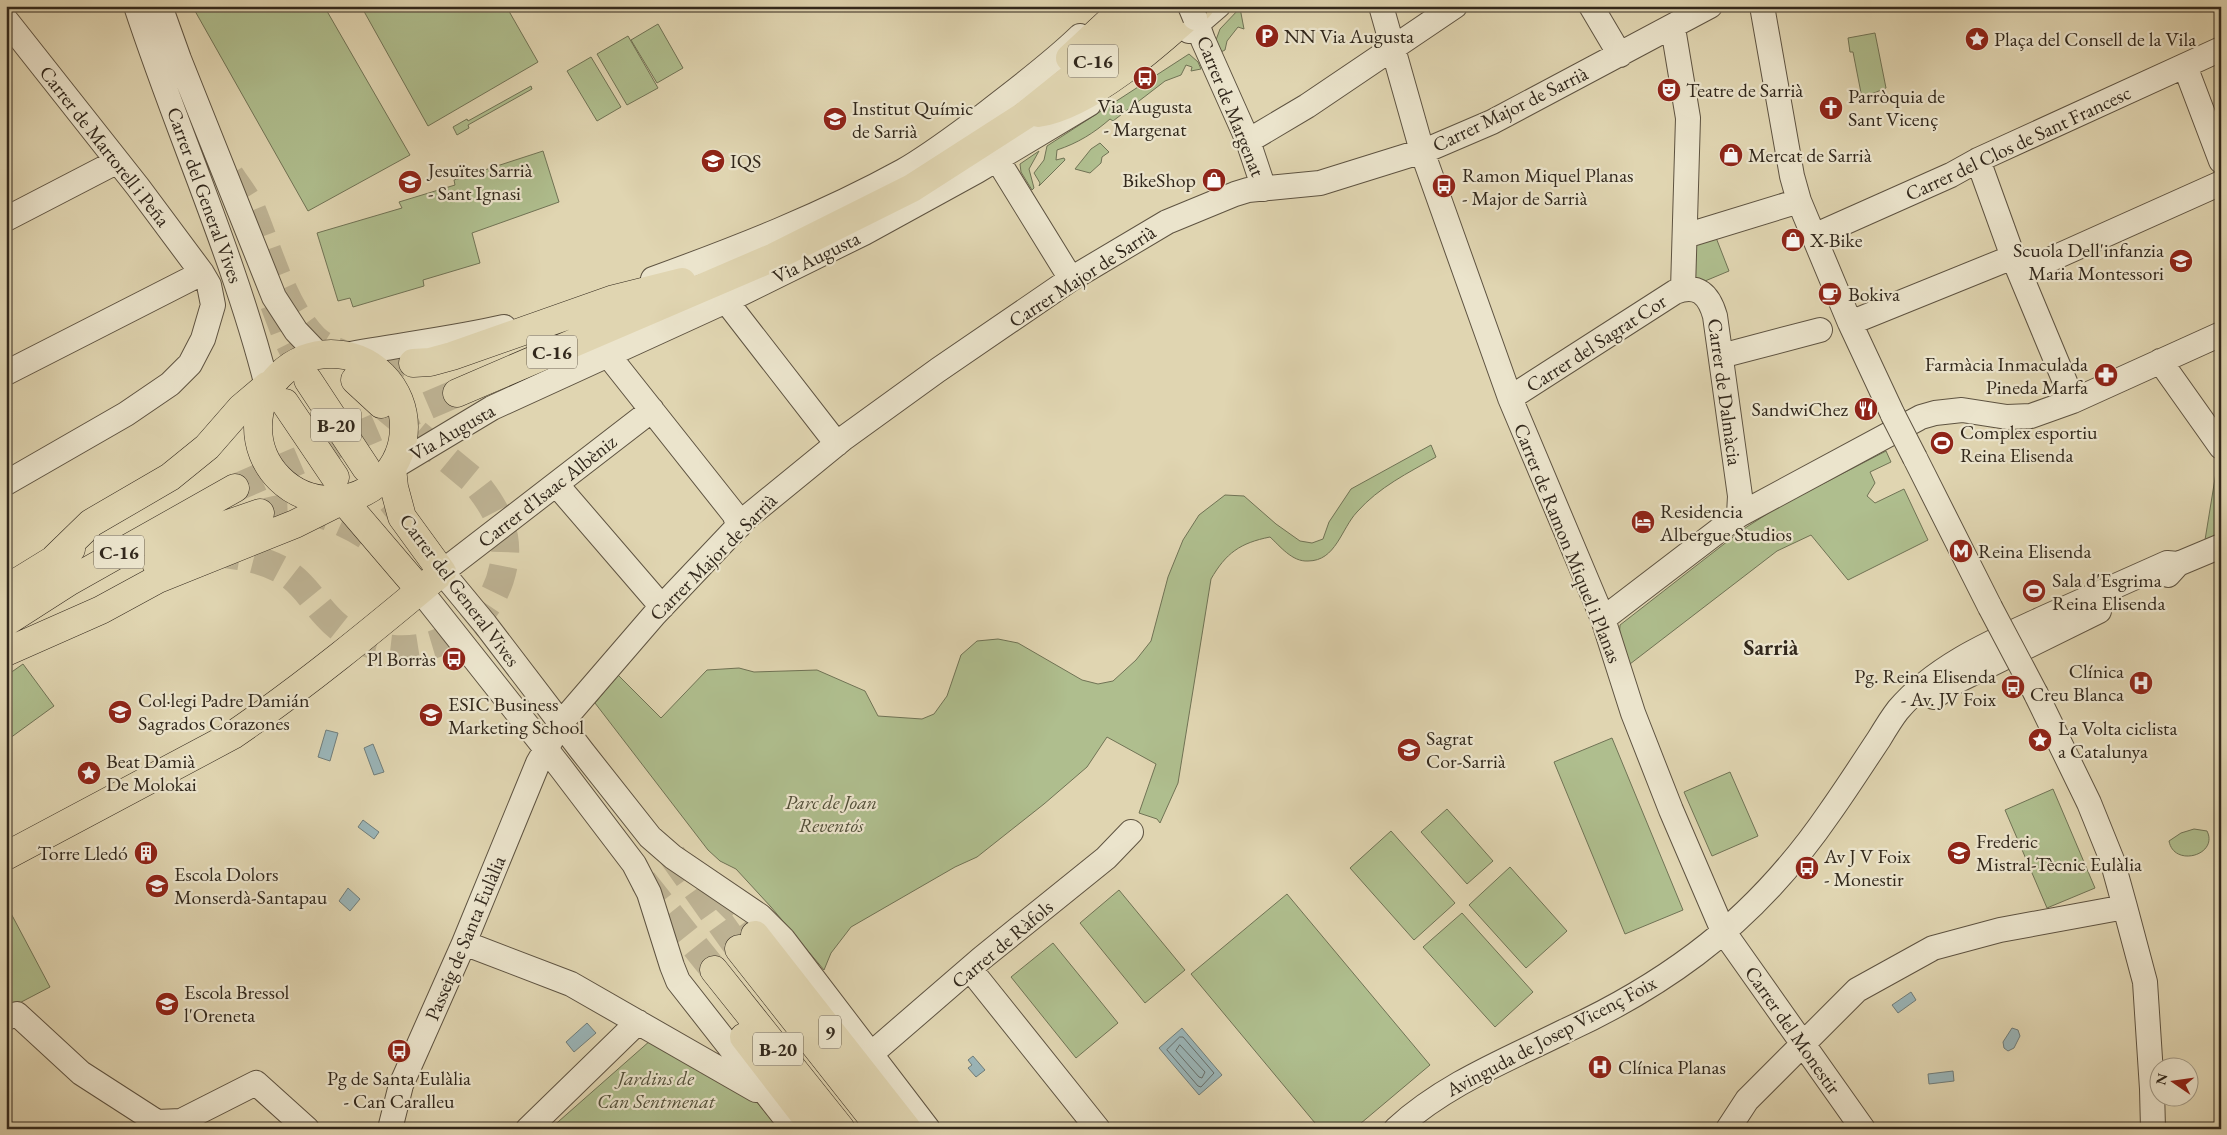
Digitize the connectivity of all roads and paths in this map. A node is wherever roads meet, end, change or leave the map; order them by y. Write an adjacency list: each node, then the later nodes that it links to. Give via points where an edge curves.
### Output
1 (136, 6): 50 (street, Carrer del General Vives)
2 (160, 6): 41 (street, Carrer del General Vives, via 274,297 296,331)
3 (1110, 6): 41 (street, Via Augusta, via 1052,64 955,136 903,170 800,221 728,252 518,324 456,337)
4 (1126, 6): 19 (main road, via 1072,56 1037,94)
5 (1161, 6): 19 (main road, C-16)
6 (1218, 6): 12 (street, Via Augusta)
7 (1381, 6): 15 (street, Carrer de Ramon Miquel i Planas)
8 (1455, 6): 15 (street)
9 (1591, 6): 17 (street)
10 (1710, 6): 14 (street, Carrer Major de Sarrià)
11 (1762, 6): 28 (street)
12 (1196, 14): 19 (main road, via 1114,77 1076,100); 20 (street, Carrer de Margenat, via 1202,40); 22 (street, Via Augusta, via 1143,67 1080,111)
13 (8, 26): 25 (street, Carrer de Martorell i Peña)
14 (1673, 28): 17 (street, Carrer Major de Sarrià); 30 (street, via 1688,118)
15 (1394, 47): 20 (street, via 1307,106); 21 (street, Carrer de Ramon Miquel i Planas)
16 (2221, 49): 18 (street, Carrer del Clos de Sant Francesc)
17 (1620, 55): 21 (street, Carrer Major de Sarrià, via 1492,122)
18 (2185, 66): 23 (street, Carrer del Clos de Sant Francesc); 24 (street)
19 (1024, 116): 34 (main road, C-16, via 912,188)
20 (1248, 141): 27 (street, Carrer de Margenat)
21 (1422, 151): 27 (street, Carrer Major de Sarrià, via 1320,184); 51 (street, Carrer de Ramon Miquel i Planas)
22 (997, 159): 35 (street); 37 (street, Via Augusta, via 864,233)
23 (1978, 160): 31 (street, Carrer del Clos de Sant Francesc); 32 (street)
24 (2221, 161)
25 (116, 162): 29 (street); 33 (street, Carrer de Martorell i Peña)
26 (2221, 183): 32 (street)
27 (1264, 189): 35 (street, Carrer Major de Sarrià, via 1235,194 1179,216)
28 (1799, 201): 30 (street); 31 (street)
29 (6, 219)
30 (1685, 236): 36 (street)
31 (1814, 236): 38 (street)
32 (2016, 265): 38 (street); 52 (street)
33 (202, 273): 46 (street); 59 (street, Carrer de Martorell i Peña, via 209,285 212,305 203,339 190,364 170,384 126,414)
34 (735, 273): 45 (main road, via 680,282 614,299 452,356); 49 (main road, C-16)
35 (1071, 279): 55 (street, Carrer Major de Sarrià)
36 (1683, 289): 43 (street, Carrer de Dalmàcia, via 1704,295 1711,301); 51 (street, Carrer del Sagrat Cor)
37 (726, 301): 42 (street, Via Augusta); 55 (street)
38 (1850, 323): 81 (street, bridge, via 1893,415 2089,803 2112,860)
39 (1820, 330): 43 (street)
40 (2221, 334): 44 (street)
41 (332, 355): 50 (main road, via 288,367); 58 (main road, via 373,367 396,393 403,413 404,435 397,459)
42 (608, 355): 54 (street); 58 (street, Via Augusta, via 492,408)
43 (1721, 356): 64 (street, Carrer de Dalmàcia)
44 (2160, 362): 52 (street); 56 (street)
45 (413, 363)
46 (6, 373)
47 (308, 380): 58 (main road, B-20)
48 (355, 380): 53 (main road)
49 (457, 393)
50 (276, 395): 62 (main road, B-20); 62 (main road, via 260,407 258,423 263,455 270,469 281,482 304,496 323,500); 68 (main road, via 241,408 207,447 170,477 91,523)
51 (1510, 398): 74 (street, Carrer de Ramon Miquel i Planas)
52 (2073, 401): 64 (street, via 2031,416 1962,410 1921,417)
53 (381, 404)
54 (652, 410): 60 (street, Carrer d'Isaac Albèniz); 65 (street)
55 (837, 444): 65 (street, Carrer Major de Sarrià)
56 (2221, 447)
57 (218, 455): 68 (main road, via 182,487)
58 (379, 468): 62 (main road, via 384,478 355,497); 70 (main road, Carrer del General Vives, via 394,487 402,517)
59 (6, 483)
60 (556, 484): 70 (street, Carrer d'Isaac Albèniz); 73 (street)
61 (235, 488): 75 (main road, C-16, via 70,581)
62 (339, 488): 72 (main road, Carrer del General Vives); 76 (main road, via 295,524 158,579 101,610)
63 (260, 513): 69 (main road, via 228,524)
64 (1740, 515): 74 (street)
65 (740, 526): 73 (street, Carrer Major de Sarrià)
66 (2221, 546): 82 (street, Avinguda de Josep Vicenç Foix, via 2178,564 2167,563 1971,653 1919,689 1897,710 1830,812 1788,868)
67 (198, 553): 69 (main road)
68 (55, 558): 71 (main road)
69 (164, 558): 76 (main road)
70 (442, 572): 72 (main road); 77 (street, Carrer del General Vives)
71 (6, 588)
72 (420, 590): 78 (street, Carrer del General Vives); 80 (main road, via 318,673 233,735)
73 (662, 607): 77 (street, Carrer Major de Sarrià)
74 (1603, 619): 82 (street, Carrer de Ramon Miquel i Planas, via 1633,713)
75 (6, 622)
76 (6, 652)
77 (560, 722): 78 (street, Carrer Major de Sarrià); 89 (street, Carrer del General Vives, via 650,836 673,857 760,916 783,940)
78 (546, 749): 84 (street, Passeig de Santa Eulàlia); 90 (street, Carrer del General Vives, via 634,864 649,893 678,981)
79 (1131, 832): 85 (street, Carrer de Ràfols, via 1106,858)
80 (6, 856)
81 (2126, 907): 88 (street, via 2000,930 1933,948 1857,990); 104 (street, via 2145,982)
82 (1723, 931): 88 (street, Carrer del Monestir); 101 (street, Avinguda de Josep Vicenç Foix, via 1694,956 1647,987 1477,1073 1446,1091)
83 (747, 942): 97 (main road, B-20); 98 (main road, 9)
84 (464, 943): 87 (street, via 572,984); 92 (street, Passeig de Santa Eulàlia, via 402,1086)
85 (970, 969): 89 (street, Carrer de Ràfols); 100 (street)
86 (6, 1018): 91 (street, via 18,1014 81,1074 157,1122 181,1121 256,1084)
87 (638, 1022): 90 (street); 93 (street)
88 (1802, 1044): 102 (street, via 1747,1100); 103 (street, Carrer del Monestir)
89 (871, 1054): 99 (street, Carrer del General Vives)
90 (768, 1096): 94 (street, Carrer del General Vives)
91 (308, 1129)
92 (390, 1129)
93 (528, 1129)
94 (794, 1129)
95 (815, 1129): 96 (main road, B-20, via 707,975)
96 (841, 1129)
97 (881, 1129)
98 (907, 1129)
99 (928, 1129)
100 (1098, 1129)
101 (1396, 1129)
102 (1728, 1129)
103 (1863, 1129)
104 (2153, 1129)

